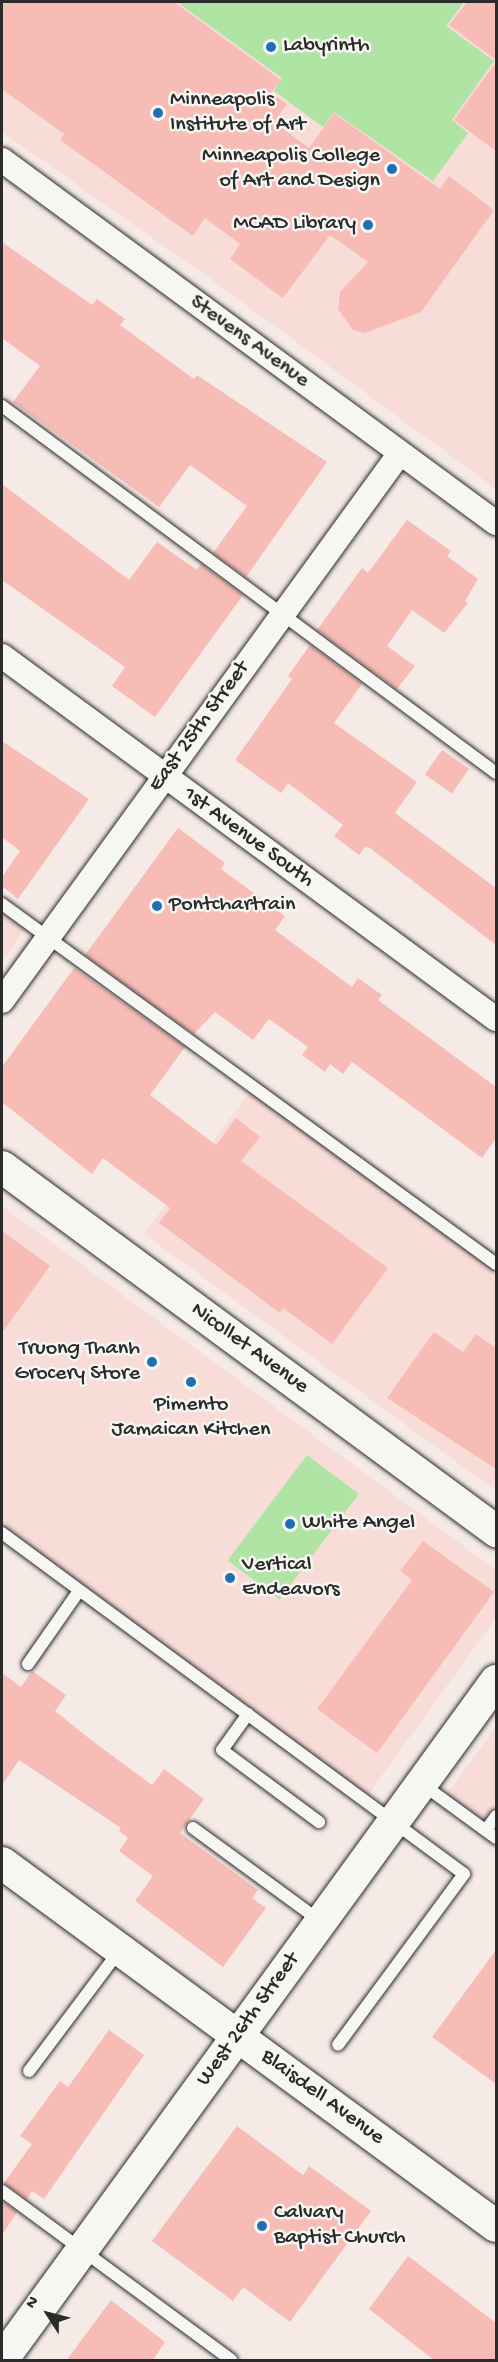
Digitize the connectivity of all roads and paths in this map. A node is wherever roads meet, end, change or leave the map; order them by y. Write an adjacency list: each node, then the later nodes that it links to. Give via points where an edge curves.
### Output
1 (2, 160): 3 (street, Stevens Avenue)
2 (2, 406): 5 (lane)
3 (400, 453): 4 (street, Stevens Avenue); 5 (street, East 25th Street)
4 (496, 524)
5 (280, 615): 7 (lane); 8 (street, East 25th Street)
6 (2, 656): 8 (street, 1st Avenue South)
7 (496, 773)
8 (164, 776): 10 (street, East 25th Street); 12 (street, 1st Avenue South)
9 (2, 904): 10 (lane)
10 (47, 938): 11 (street, East 25th Street); 14 (lane)
11 (2, 1001)
12 (496, 1019)
13 (2, 1167): 15 (street, Nicollet Avenue)
14 (496, 1264)
15 (496, 1531)
16 (2, 1533): 17 (lane)
17 (79, 1591): 18 (lane); 20 (lane)
18 (28, 1664)
19 (496, 1681): 21 (street, West 26th Street)
20 (248, 1714): 23 (lane, via 222,1750); 24 (lane)
21 (422, 1783): 24 (street, West 26th Street); 26 (lane)
22 (496, 1816): 26 (lane)
23 (319, 1822)
24 (393, 1822): 28 (street, West 26th Street); 31 (lane, via 464,1874)
25 (193, 1827): 28 (lane)
26 (491, 1834)
27 (2, 1863): 29 (street, Blaisdell Avenue)
28 (321, 1922): 30 (street, West 26th Street)
29 (120, 1950): 30 (street, Blaisdell Avenue); 32 (lane)
30 (237, 2036): 34 (street, Blaisdell Avenue); 35 (street, West 26th Street)
31 (338, 2045)
32 (29, 2071)
33 (2, 2191): 35 (lane)
34 (496, 2226)
35 (82, 2250): 36 (street, West 26th Street); 37 (lane)
36 (2, 2360)
37 (231, 2361)

